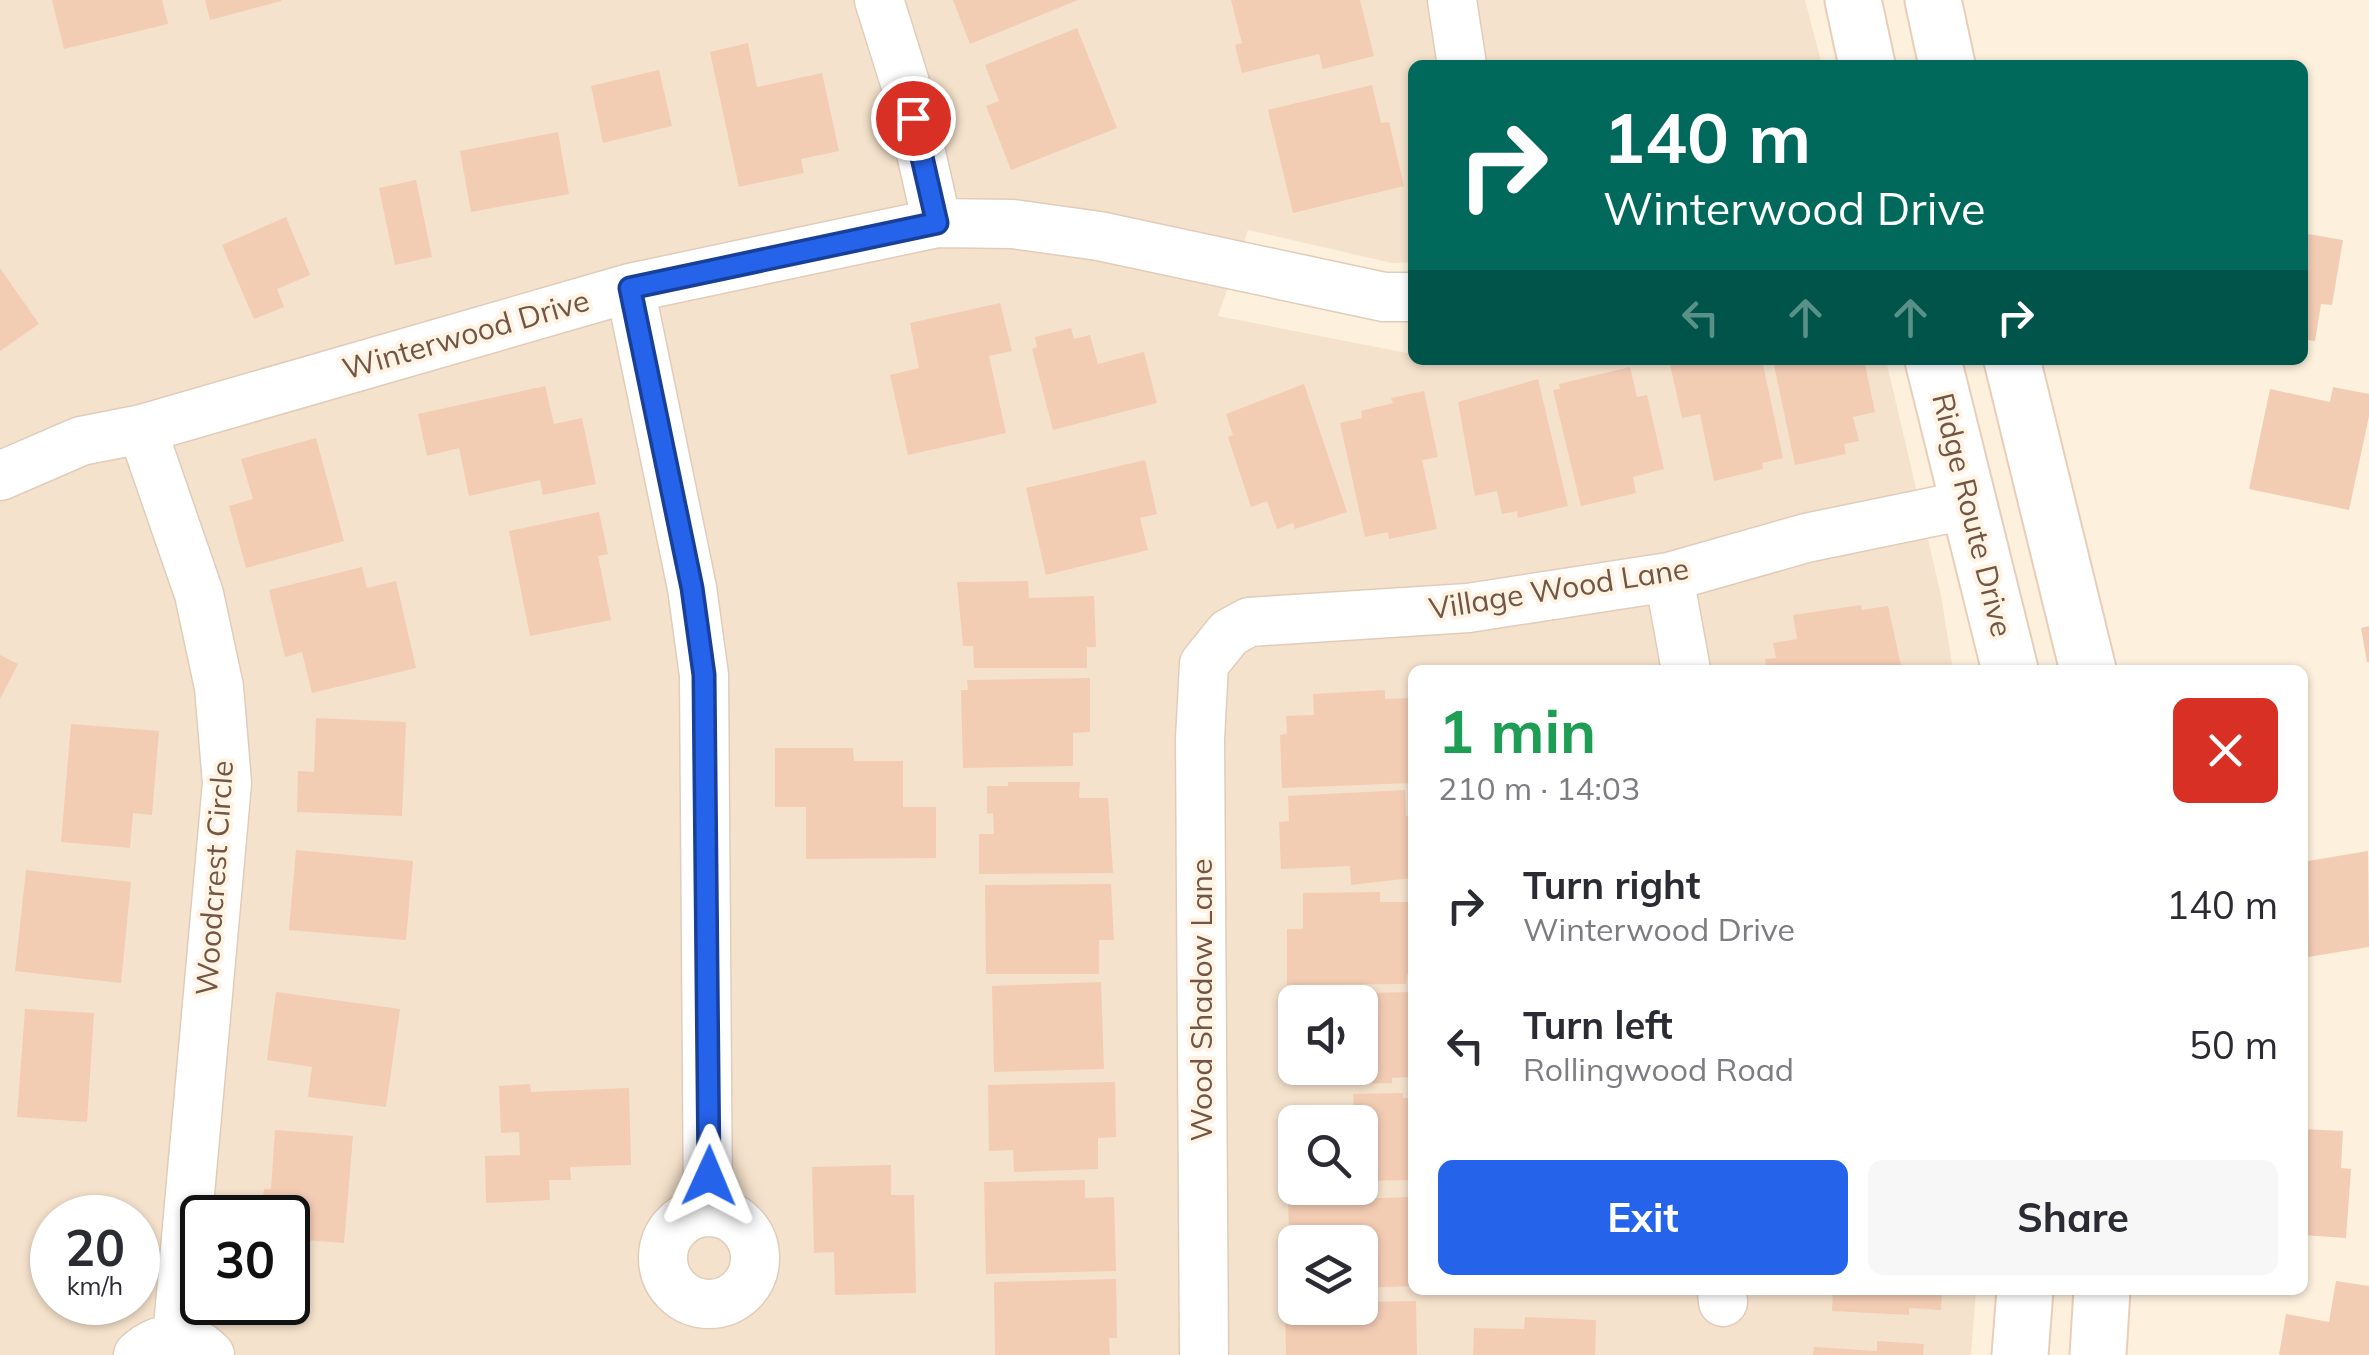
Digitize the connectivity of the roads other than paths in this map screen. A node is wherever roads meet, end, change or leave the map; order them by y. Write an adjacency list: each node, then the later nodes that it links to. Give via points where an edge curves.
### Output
1 (879, 0): 8 (street)
2 (1452, 0): 5 (street)
3 (1853, 0): 6 (main road)
4 (1933, 0): 7 (main road)
5 (1461, 60)
6 (1866, 60)
7 (1946, 60)
8 (937, 223): 9 (street, Winterwood Drive); 10 (street, Winterwood Drive, via 1012,224 1099,236)
9 (630, 288): 13 (street, Winterwood Drive); 21 (street, via 704,675)
10 (1408, 297)
11 (1935, 365): 15 (main road, Ridge Route Drive)
12 (2013, 365): 20 (main road)
13 (142, 428): 14 (street, Winterwood Drive, via 81,442); 24 (street, Woodcrest Circle, via 199,594 219,687 227,783)
14 (0, 476)
15 (1966, 505): 16 (street, Village Wood Lane, via 1806,538); 19 (main road, Ridge Route Drive)
16 (1670, 578): 17 (street, Village Wood Lane, via 1468,608 1249,622); 18 (street)
17 (1214, 648): 25 (street, Wood Shadow Lane, via 1204,664 1200,739)
18 (1685, 665)
19 (2009, 665)
20 (2087, 665)
21 (708, 1211)
22 (2025, 1295): 26 (main road)
23 (2102, 1295): 27 (main road)
24 (175, 1349)
25 (1204, 1355)
26 (2020, 1355)
27 (2098, 1355)

